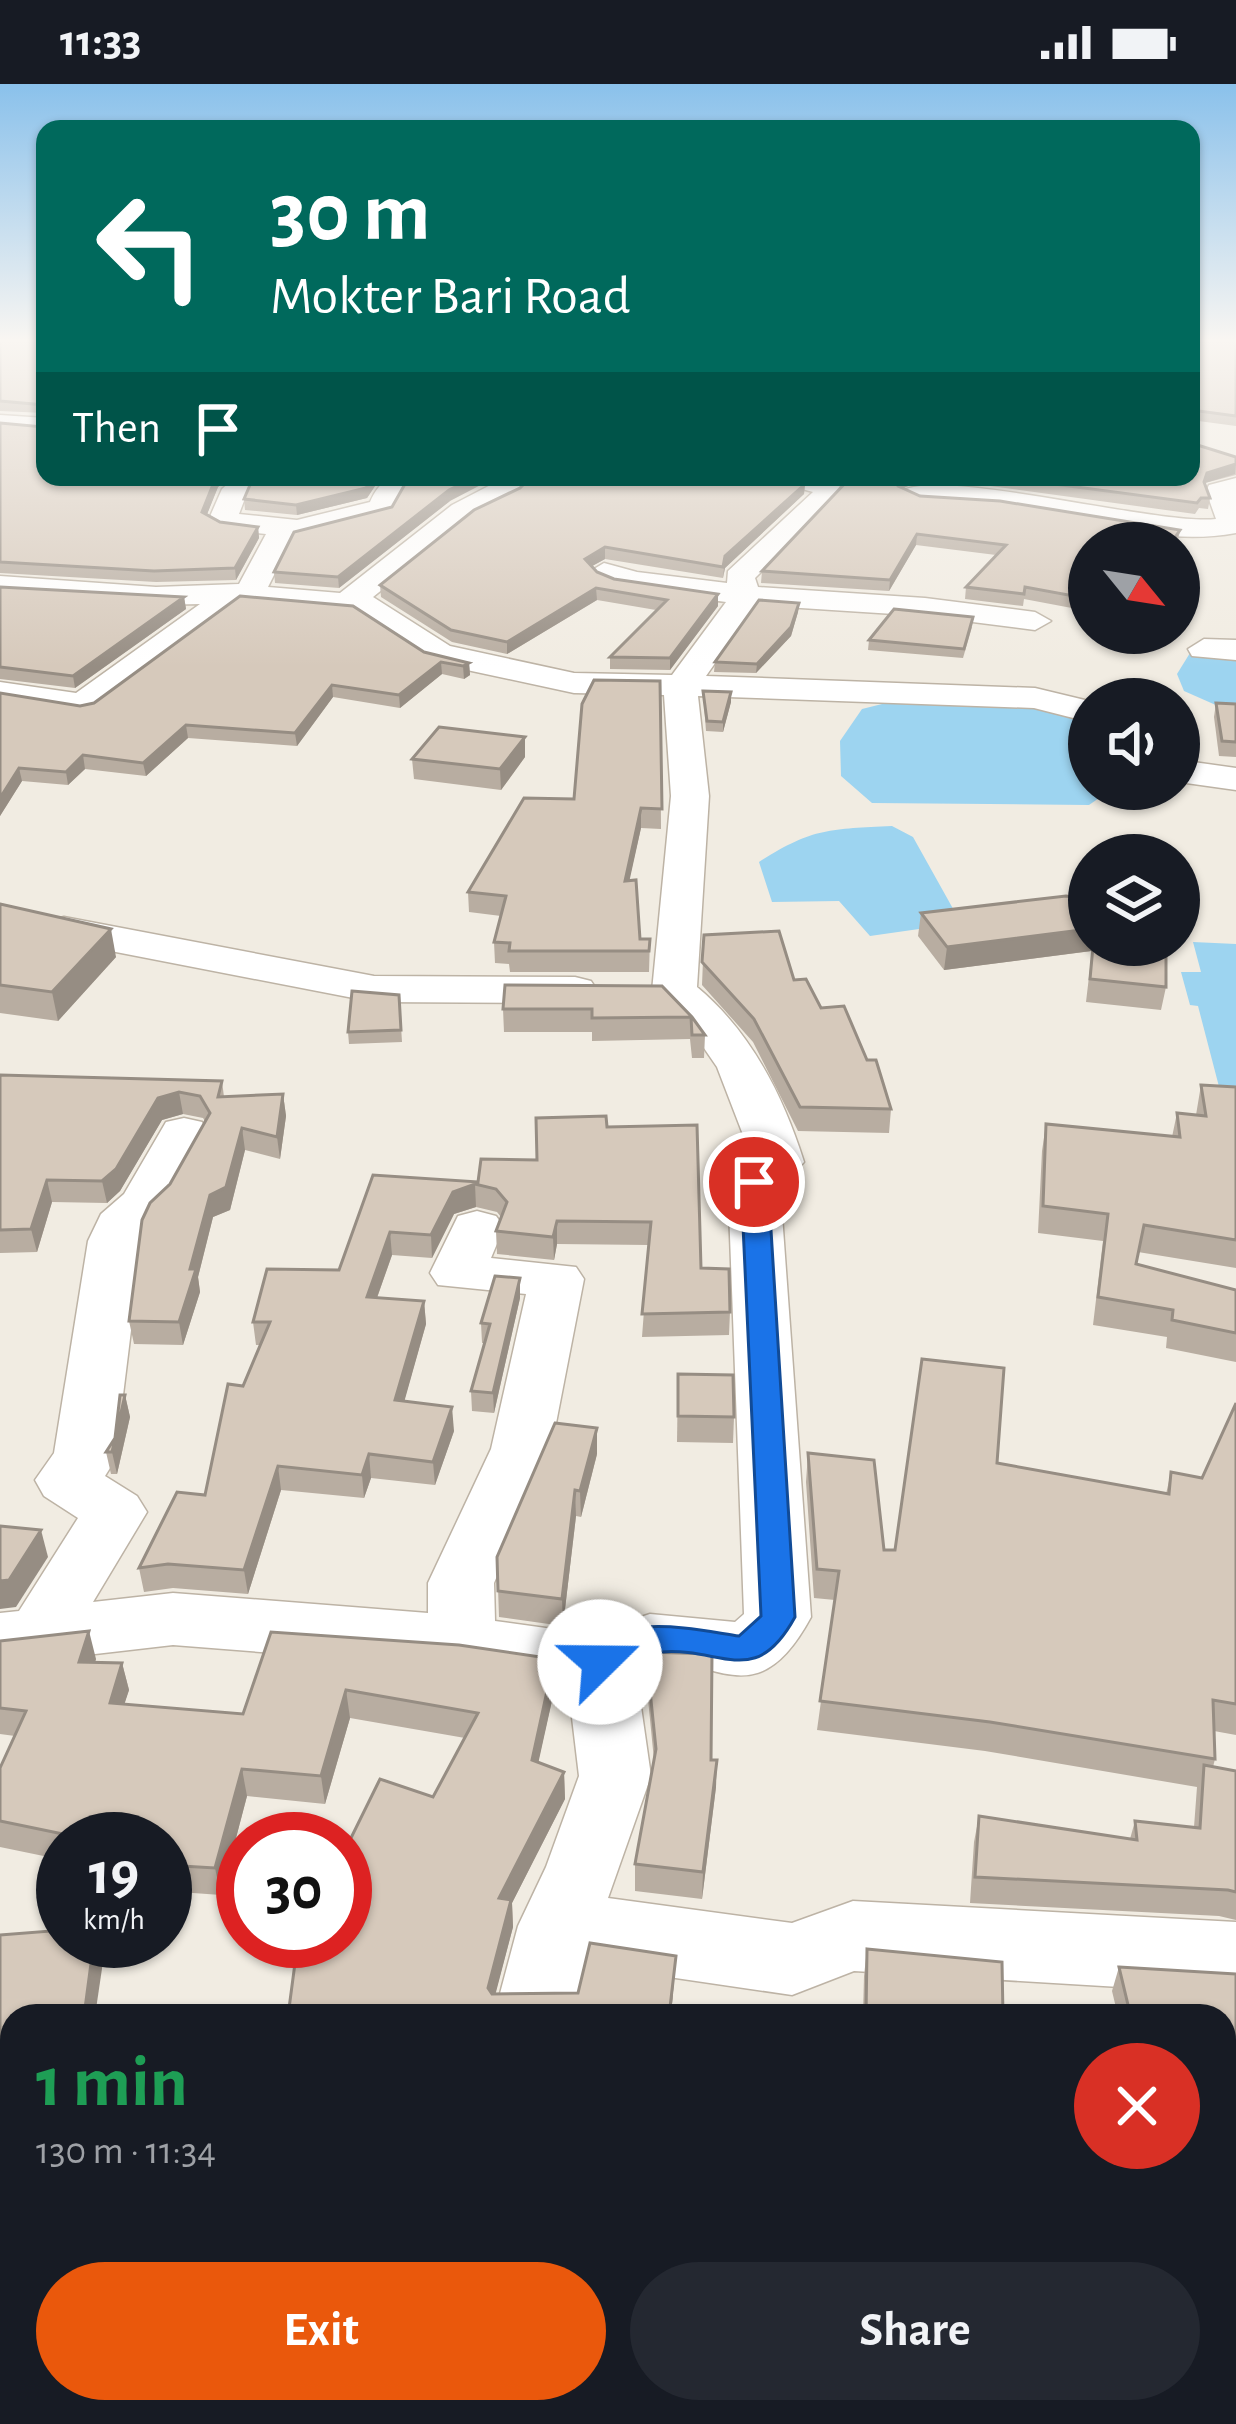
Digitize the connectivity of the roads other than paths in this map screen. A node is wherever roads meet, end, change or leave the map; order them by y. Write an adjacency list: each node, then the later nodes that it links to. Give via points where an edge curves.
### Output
1 (240, 486): 7 (street, via 222,521)
2 (392, 486): 7 (street, via 382,507)
3 (512, 486): 12 (street, via 462,511)
4 (825, 486): 11 (street, via 841,490 739,578)
5 (1236, 486): 6 (street, via 1219,491 1232,526 1193,532)
6 (911, 488)
7 (297, 529): 10 (street, via 281,533)
8 (604, 572): 11 (street)
9 (0, 585): 10 (street)
10 (241, 594): 12 (street); 15 (street, via 82,704)
11 (747, 595): 13 (street); 14 (street)
12 (346, 603): 14 (street, via 364,604 440,654 574,683)
13 (1035, 621)
14 (680, 688): 16 (street, via 862,689); 20 (street, via 690,796)
15 (0, 692)
16 (1068, 707)
17 (1200, 774): 18 (street)
18 (1236, 779)
19 (64, 930): 20 (street, via 374,989)
20 (674, 991): 25 (street, via 730,1046 779,1162 754,1182 778,1617 744,1650 664,1638 616,1646)
21 (184, 1133): 23 (street, via 115,1241 84,1460 66,1480 115,1512)
22 (477, 1226): 24 (street, via 457,1273 556,1279 521,1448 460,1583)
23 (20, 1636): 24 (street, via 173,1619)
24 (462, 1642): 25 (street)
25 (600, 1662): 26 (street, via 615,1776)
26 (557, 1926): 27 (street, via 792,1959 853,1936); 28 (street)
27 (1236, 1958)
28 (539, 2004)

